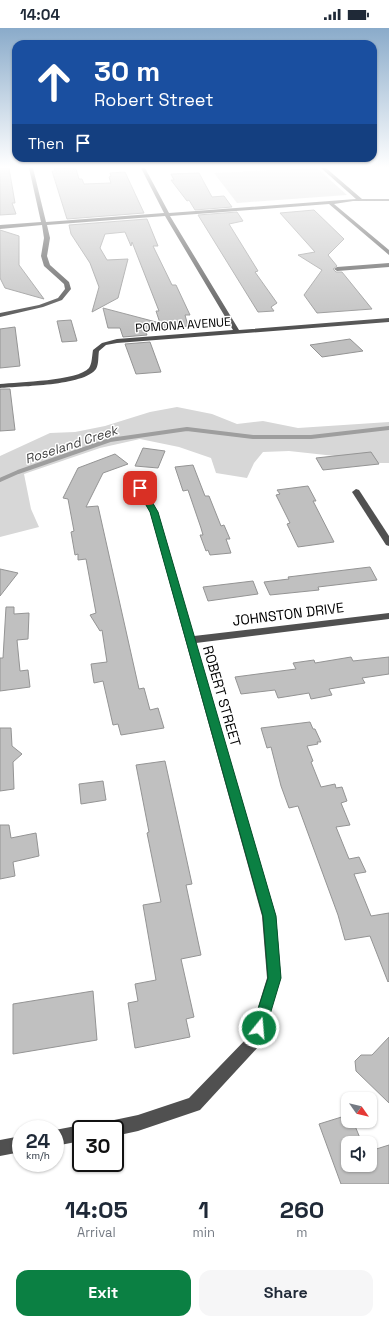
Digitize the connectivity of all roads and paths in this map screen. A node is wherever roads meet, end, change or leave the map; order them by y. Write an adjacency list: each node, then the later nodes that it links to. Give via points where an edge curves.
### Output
1 (44, 221): 11 (street, via 47,238 44,256 47,266 67,283 68,289 60,299)
2 (37, 222): 5 (street)
3 (172, 222): 13 (street)
4 (352, 222): 7 (street)
5 (0, 227)
6 (389, 246): 7 (street)
7 (382, 247): 8 (street)
8 (389, 253)
9 (389, 265): 10 (street)
10 (337, 268)
11 (0, 316)
12 (389, 320): 13 (street, POMONA AVENUE)
13 (237, 332): 14 (street, POMONA AVENUE, via 117,341 104,344 96,350 92,369 85,376)
14 (0, 386)
15 (140, 488): 19 (street, ROBERT STREET, via 154,512)
16 (356, 492): 17 (street)
17 (389, 543)
18 (389, 616): 19 (street, JOHNSTON DRIVE)
19 (190, 640): 20 (street, ROBERT STREET, via 270,916 274,978 255,1040 194,1104)
20 (124, 1126)
21 (12, 1146): 22 (street)
22 (0, 1148)

